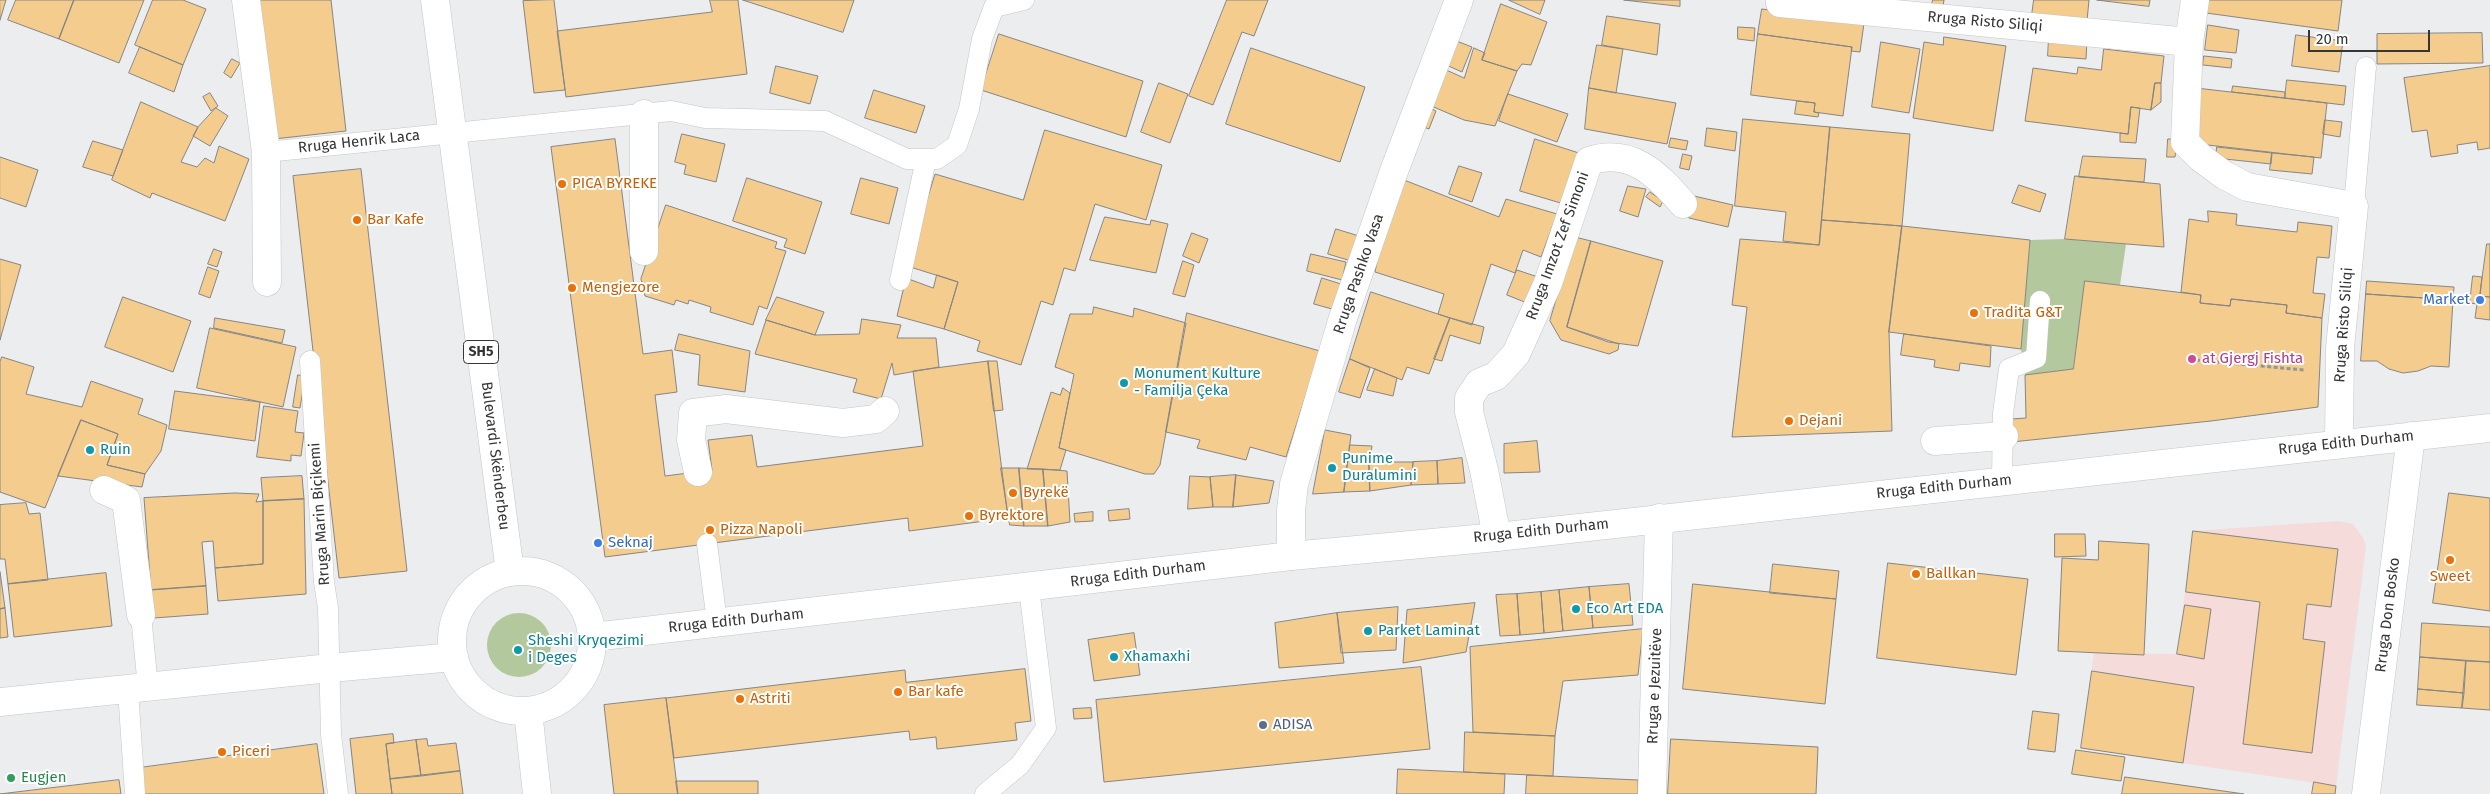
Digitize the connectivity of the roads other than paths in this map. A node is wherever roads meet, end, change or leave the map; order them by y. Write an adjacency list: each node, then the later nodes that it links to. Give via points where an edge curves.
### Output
1 (246, 0): 11 (street)
2 (1024, 0): 12 (lane, via 994,7 982,39 969,109 957,145 936,159)
3 (1459, 0): 32 (street, Rruga Pashko Vasa, via 1342,321 1294,484)
4 (2195, 0): 7 (street)
5 (438, 1): 10 (street, Bulevardi Skënderbeu / SH5)
6 (1780, 3): 7 (street, Rruga Risto Siliqi)
7 (2189, 42): 14 (street, via 2185,142 2200,158 2247,187)
8 (2366, 66): 14 (lane, Rruga Risto Siliqi)
9 (644, 114): 10 (lane); 12 (lane, via 671,111 704,118 825,121 907,159); 15 (street)
10 (452, 132): 11 (lane, Rruga Henrik Laca); 33 (street, Bulevardi Skënderbeu / SH5)
11 (266, 152): 17 (street)
12 (926, 159): 16 (lane)
13 (1683, 204): 30 (street, Rruga Imzot Zef Simoni, via 1661,179 1632,160 1606,155 1589,161 1548,282 1516,354 1496,376 1479,384 1469,398 1469,412)
14 (2354, 206): 25 (street, Rruga Risto Siliqi, via 2340,371)
15 (644, 250)
16 (900, 280)
17 (267, 282)
18 (2040, 301): 22 (lane, via 2036,358 2009,369 2003,413)
19 (310, 361): 39 (lane, Rruga Marin Biçikemi)
20 (885, 411): 26 (street, via 876,419 843,423 726,409 693,413 691,440)
21 (2490, 428): 23 (street, Rruga Edith Durham)
22 (2004, 436): 24 (street); 27 (lane)
23 (2411, 436): 25 (street, Rruga Edith Durham); 48 (street, Rruga Don Bosko)
24 (1936, 441)
25 (2339, 443): 27 (street, Rruga Edith Durham)
26 (698, 472)
27 (2002, 480): 29 (street, Rruga Edith Durham)
28 (104, 490): 35 (street, via 126,500)
29 (1659, 518): 30 (street, Rruga Edith Durham); 47 (street, Rruga e Jezuitëve)
30 (1497, 536): 32 (street, Rruga Edith Durham)
31 (707, 544): 36 (lane)
32 (1291, 556): 34 (street, Rruga Edith Durham)
33 (510, 572): 37 (street, via 533,572 556,579 575,594 588,614); 38 (street, via 488,580 476,589 458,612 452,634)
34 (1029, 588): 36 (street, Rruga Edith Durham); 46 (lane, via 1046,728 1020,765)
35 (141, 614): 40 (lane)
36 (717, 622): 37 (street, Rruga Edith Durham)
37 (593, 637): 42 (street, via 592,655 576,688 546,708)
38 (454, 657): 39 (street); 42 (street, via 461,676 473,691 508,710)
39 (330, 668): 40 (street); 44 (lane, Rruga Marin Biçikemi, via 331,734)
40 (138, 689): 41 (street); 43 (lane)
41 (0, 702)
42 (528, 711): 45 (street)
43 (135, 794)
44 (338, 794)
45 (537, 794)
46 (985, 794)
47 (1652, 794)
48 (2366, 794)

